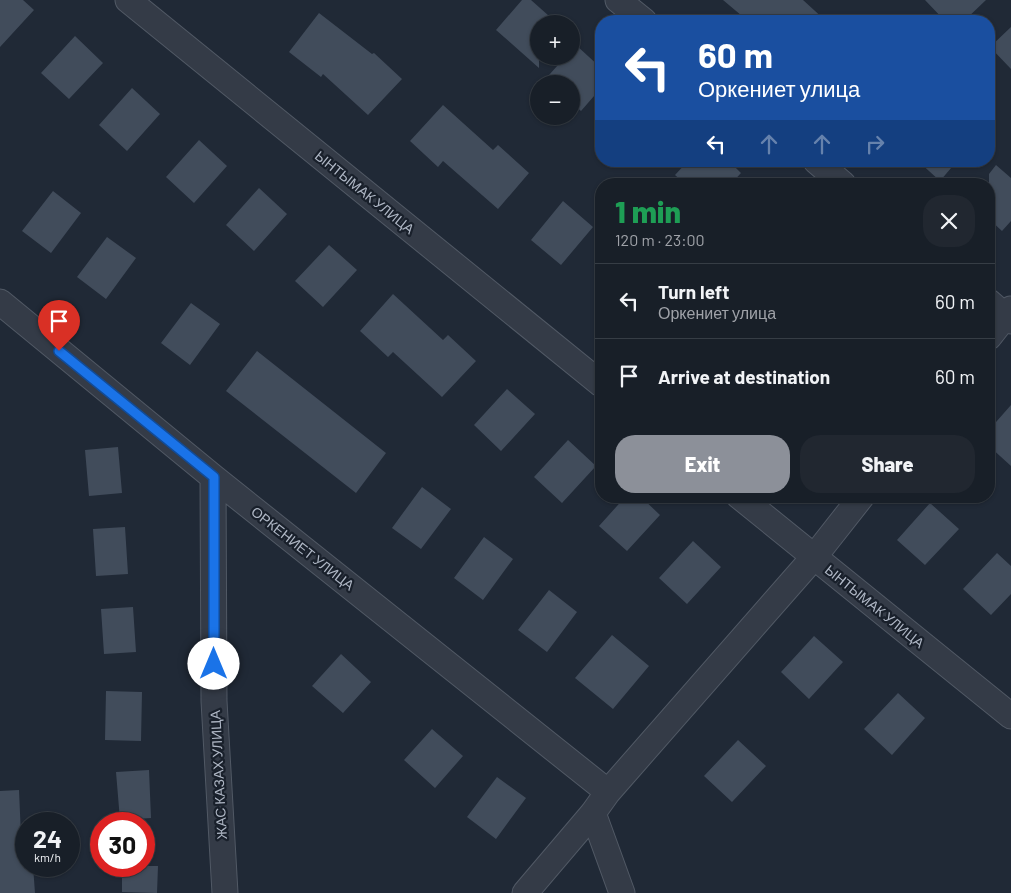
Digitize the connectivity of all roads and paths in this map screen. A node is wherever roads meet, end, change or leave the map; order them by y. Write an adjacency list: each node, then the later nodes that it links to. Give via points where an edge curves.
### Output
1 (128, 0): 9 (street, ЫНТЫМАК УЛИЦА)
2 (618, 0): 3 (street)
3 (637, 15)
4 (823, 167): 5 (street)
5 (836, 178)
6 (0, 302): 10 (street, ОРКЕНИЕТ УЛИЦА)
7 (1004, 312): 8 (street)
8 (995, 327)
9 (595, 379)
10 (214, 477): 15 (street, ОРКЕНИЕТ УЛИЦА); 17 (street, ЖАС КАЗАХ УЛИЦА, via 214,701)
11 (748, 503): 13 (street, ЫНТЫМАК УЛИЦА)
12 (856, 503): 13 (street)
13 (814, 557): 14 (street, ЫНТЫМАК УЛИЦА); 15 (street)
14 (1011, 716)
15 (608, 792): 16 (street)
16 (593, 813): 18 (street); 19 (street)
17 (225, 893)
18 (525, 893)
19 (622, 893)

